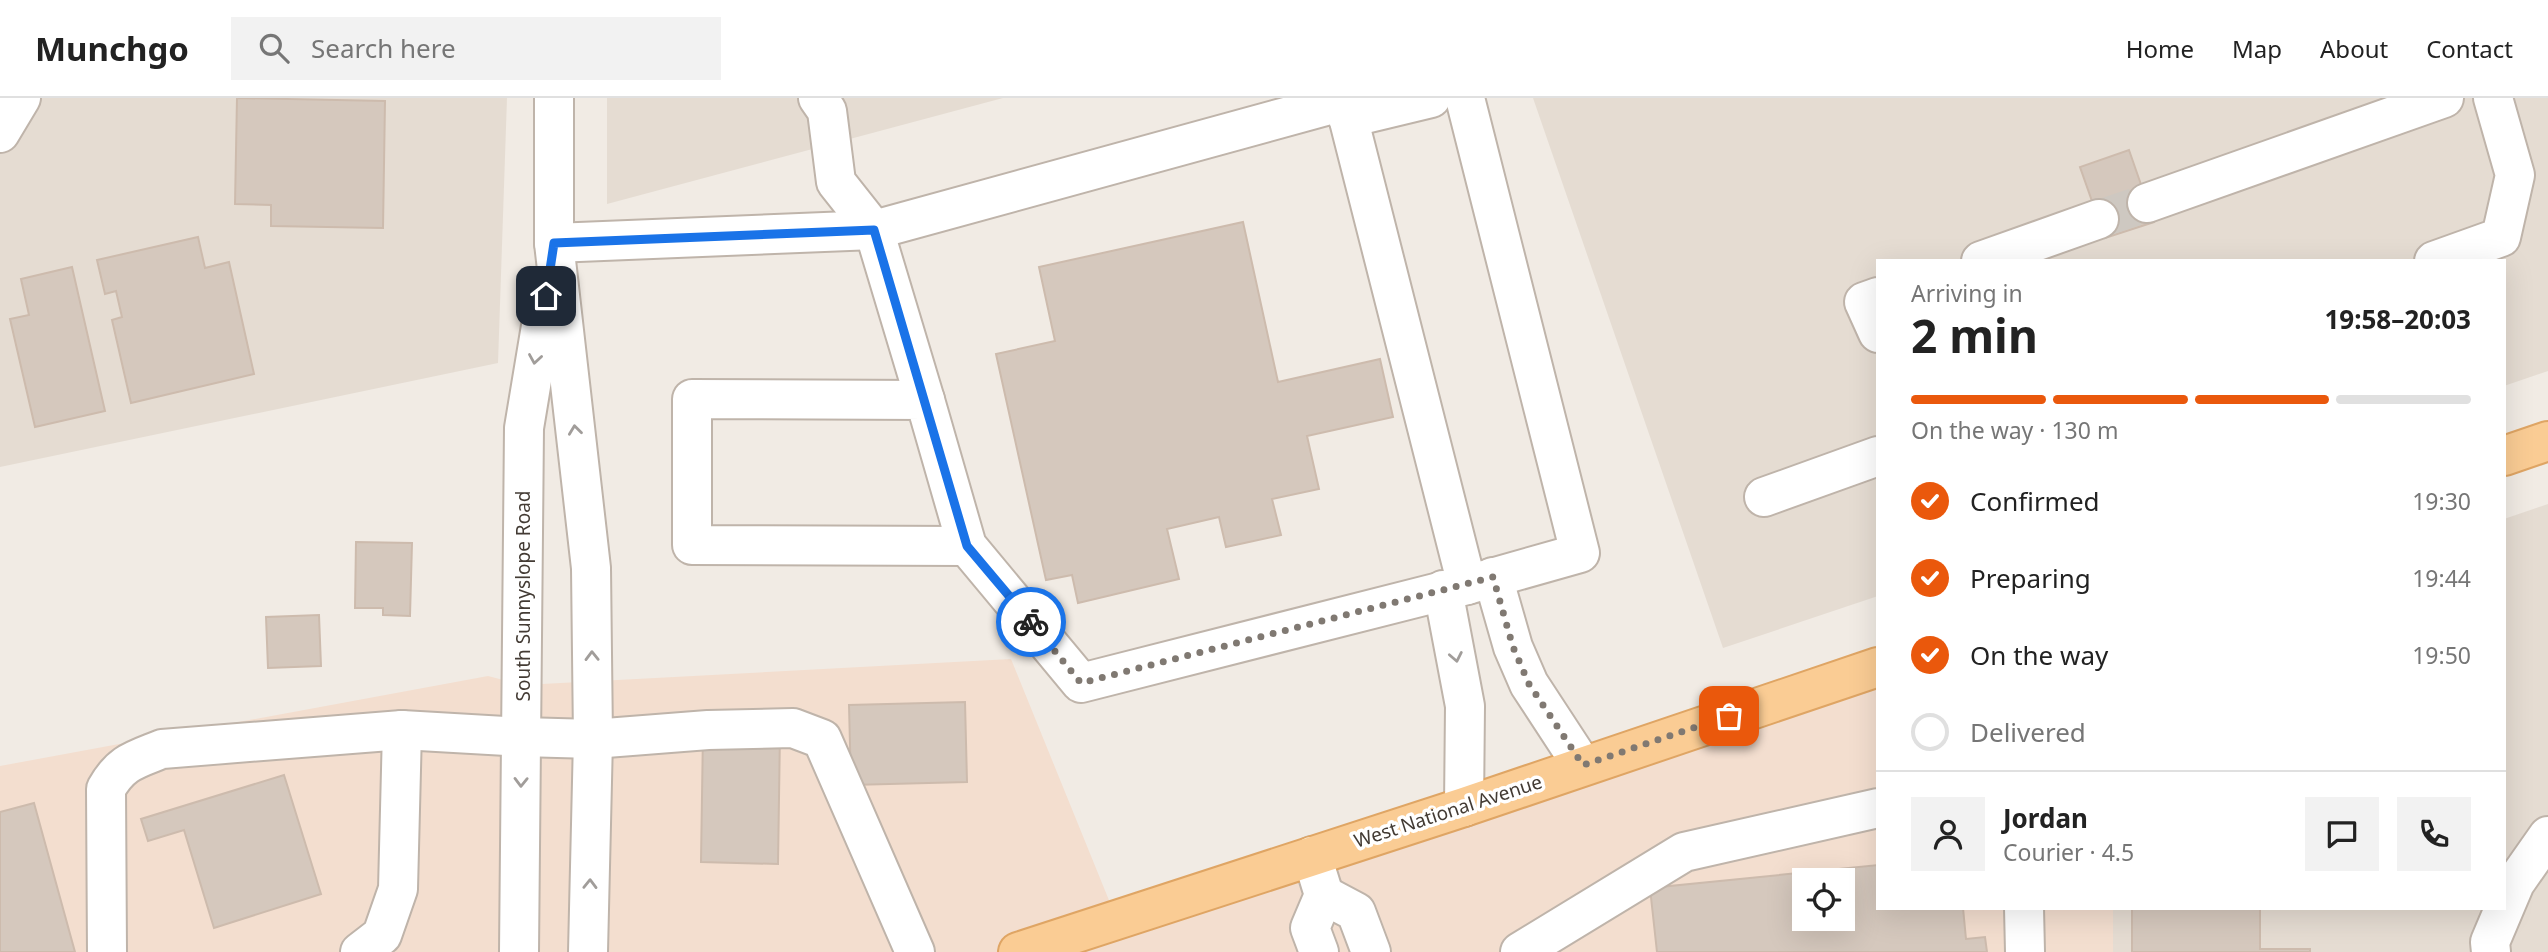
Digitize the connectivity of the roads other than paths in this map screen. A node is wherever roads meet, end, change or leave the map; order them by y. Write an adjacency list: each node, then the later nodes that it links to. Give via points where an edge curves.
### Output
1 (21, 98): 9 (street)
2 (554, 98): 13 (street, South Sunnyslope Road)
3 (818, 98): 12 (street, via 827,111 836,182)
4 (1431, 98): 8 (street)
5 (1465, 98): 24 (street, via 1580,553)
6 (2444, 98): 10 (street)
7 (2493, 98): 15 (street, via 2515,175 2501,237)
8 (1348, 118): 12 (street, via 1344,101); 24 (street)
9 (0, 133)
10 (2147, 203)
11 (2099, 219): 14 (street)
12 (874, 230): 13 (street); 18 (street)
13 (554, 243): 27 (street, South Sunnyslope Road, one-way to 27, via 524,428); 28 (street, South Sunnyslope Road, one-way to 13, via 591,568)
14 (1987, 259)
15 (2440, 259)
16 (1876, 298): 17 (street, via 1864,302)
17 (1876, 329)
18 (925, 400): 23 (street); 23 (street, via 692,399 692,545)
19 (2548, 440): 20 (main road)
20 (2506, 455)
21 (1876, 457): 22 (street)
22 (1764, 497)
23 (967, 546): 24 (street, via 1081,683)
24 (1468, 584): 29 (street, via 1513,647 1529,684); 30 (street, one-way to 30)
25 (1876, 668): 29 (main road, West National Avenue)
26 (402, 730): 27 (street); 38 (street, via 162,749 116,771 106,789); 39 (street, via 398,889 382,935)
27 (522, 737): 28 (street); 40 (street, South Sunnyslope Road, one-way to 40)
28 (593, 739): 41 (street, South Sunnyslope Road, one-way to 28); 42 (street, via 793,728 822,739)
29 (1583, 765): 30 (main road, West National Avenue)
30 (1464, 807): 33 (main road, West National Avenue)
31 (1876, 808): 46 (street, via 1684,852)
32 (2548, 836): 35 (street)
33 (1312, 856): 34 (street); 43 (main road, West National Avenue)
34 (1324, 895): 44 (street, via 1310,928); 45 (street, via 1356,912)
35 (2506, 904)
36 (2024, 910): 47 (street)
37 (2504, 910): 48 (street, via 2490,942)
38 (107, 952)
39 (360, 952)
40 (519, 952)
41 (588, 952)
42 (915, 952)
43 (1018, 952)
44 (1319, 952)
45 (1371, 952)
46 (1520, 952)
47 (2025, 952)
48 (2491, 952)

